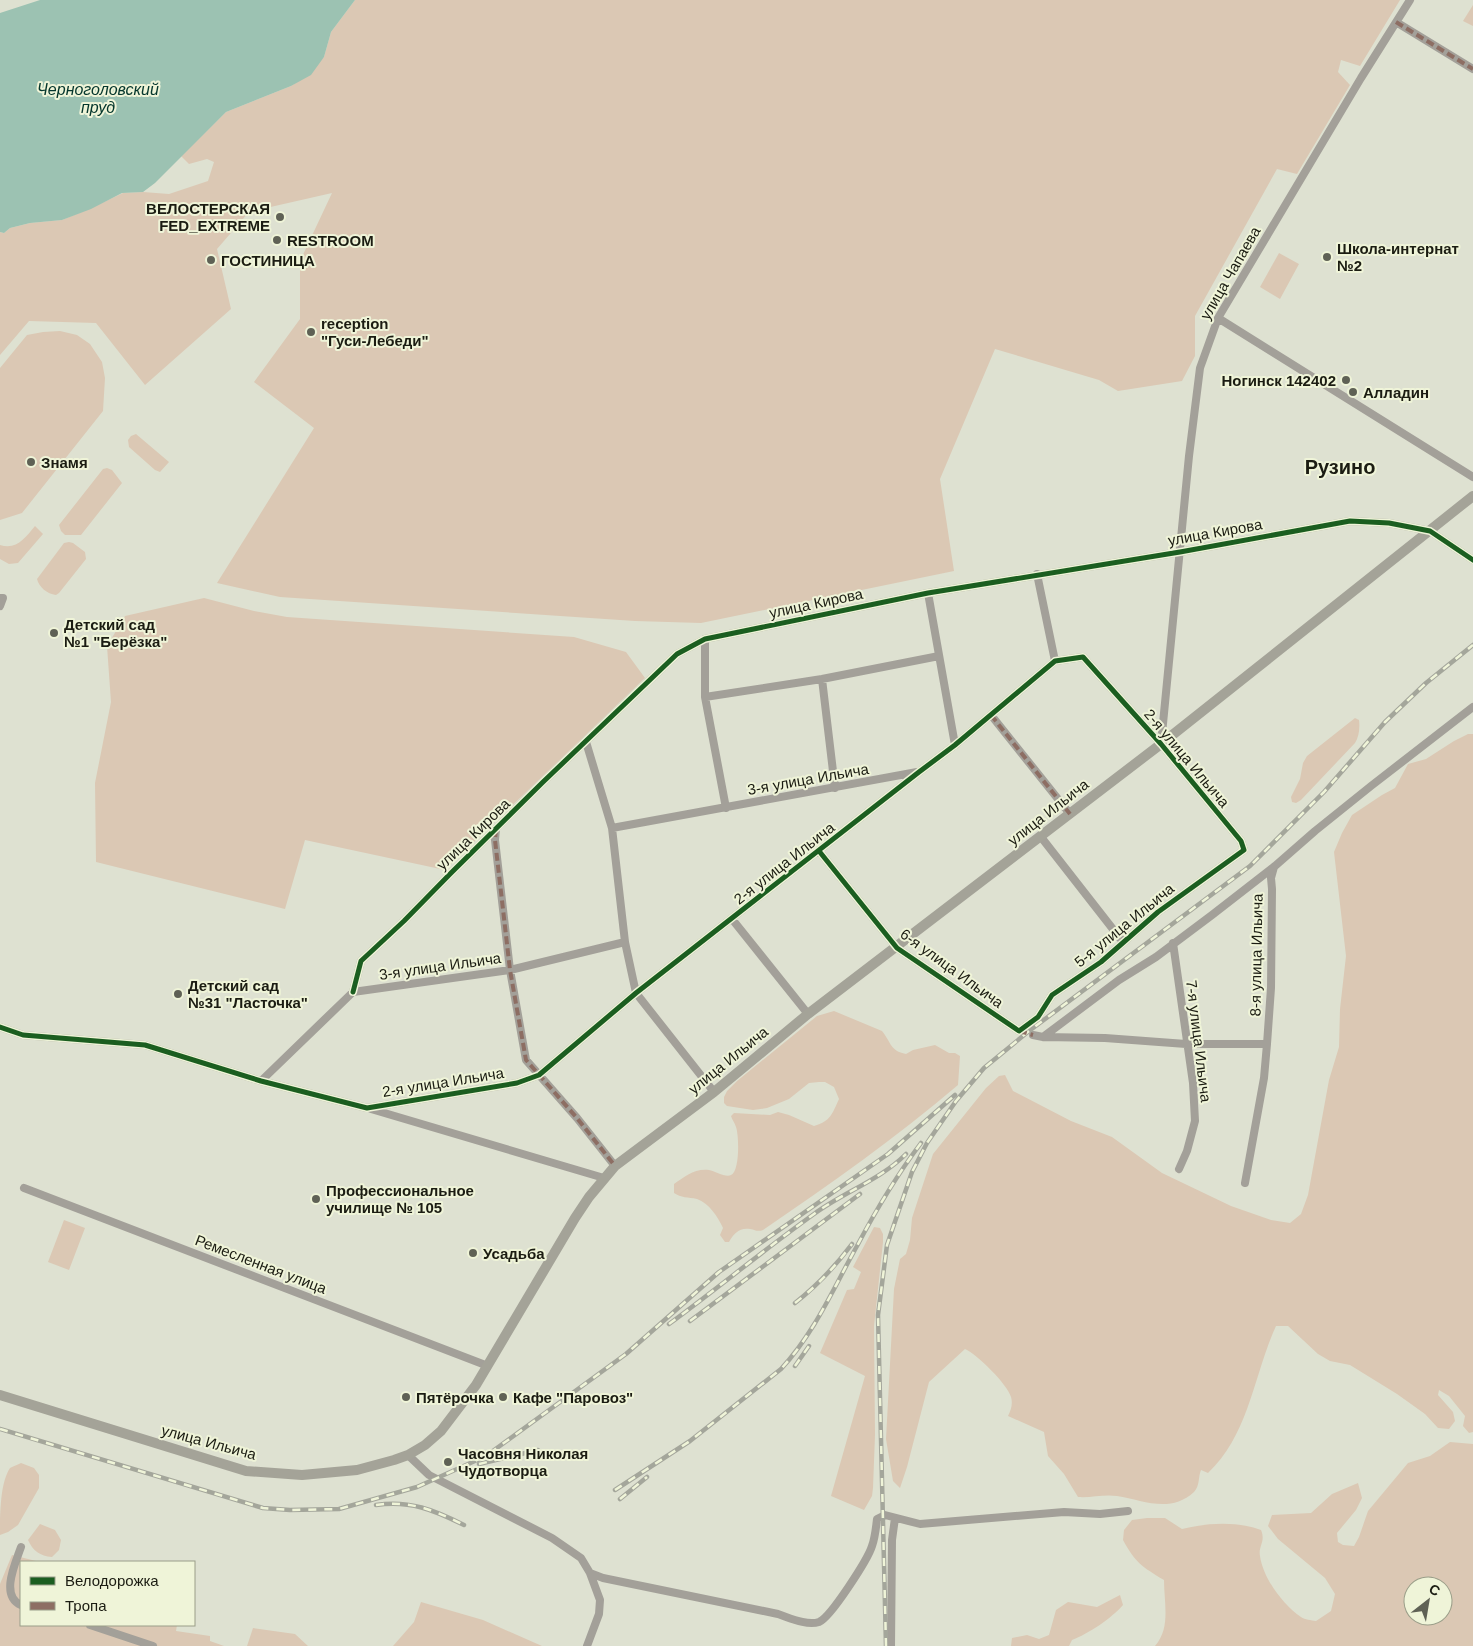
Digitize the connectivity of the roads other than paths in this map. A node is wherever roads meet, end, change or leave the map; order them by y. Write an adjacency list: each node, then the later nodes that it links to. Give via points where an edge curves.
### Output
1 (1410, 0): 2 (street, улица Чапаева)
2 (1396, 22): 3 (street); 4 (street, улица Чапаева)
3 (1473, 69)
4 (1218, 318): 5 (street); 8 (street, улица Чапаева, via 1200,368)
5 (1473, 477)
6 (1473, 496): 7 (main road, улица Ильича)
7 (1430, 532): 8 (street, улица Кирова, via 1388,523 1350,521); 9 (street); 20 (main road, улица Ильича)
8 (1180, 552): 10 (street, улица Кирова); 20 (street, улица Чапаева)
9 (1473, 560)
10 (1037, 574): 11 (street, улица Кирова); 14 (street)
11 (928, 593): 12 (street, улица Кирова); 13 (street)
12 (705, 638): 16 (street); 19 (street, улица Кирова, via 677,654)
13 (939, 656): 15 (street); 21 (street)
14 (1055, 661): 18 (street, 2-я улица Ильича); 20 (street, 2-я улица Ильича, via 1083,657)
15 (822, 679): 16 (street); 23 (street)
16 (705, 697): 24 (street)
17 (1473, 707): 31 (street, via 1357,796)
18 (991, 715): 21 (street, 2-я улица Ильича); 25 (street)
19 (586, 742): 26 (street); 27 (street, улица Кирова)
20 (1161, 744): 25 (main road, улица Ильича); 29 (street, 2-я улица Ильича)
21 (955, 745): 22 (street, 2-я улица Ильича)
22 (919, 772): 23 (street, 3-я улица Ильича); 30 (street, 2-я улица Ильича)
23 (835, 788): 24 (street, 3-я улица Ильича)
24 (726, 808): 26 (street, 3-я улица Ильича)
25 (1070, 814): 28 (main road, улица Ильича)
26 (612, 828): 33 (street)
27 (496, 829): 37 (street); 38 (street, улица Кирова, via 361,961)
28 (1041, 837): 34 (street); 36 (main road, улица Ильича)
29 (1241, 841): 34 (street, 5-я улица Ильича, via 1244,850 1158,912)
30 (819, 851): 32 (street, 2-я улица Ильича); 36 (street, 6-я улица Ильича)
31 (1275, 866): 35 (street); 46 (street, 8-я улица Ильича, via 1271,878 1271,988)
32 (732, 919): 39 (street, 2-я улица Ильича); 40 (street)
33 (625, 942): 37 (street, 3-я улица Ильича); 39 (street)
34 (1123, 942): 42 (street, 5-я улица Ильича, via 1101,962 1052,995 1038,1016)
35 (1173, 943): 44 (street); 45 (street, 7-я улица Ильича)
36 (897, 948): 40 (main road, улица Ильича); 42 (street, 6-я улица Ильича)
37 (510, 970): 38 (street, 3-я улица Ильича); 47 (street, via 526,1060)
38 (354, 992): 48 (street)
39 (636, 993): 47 (street, 2-я улица Ильича); 49 (street)
40 (808, 1014): 49 (main road, улица Ильича)
41 (0, 1027): 48 (street, 2-я улица Ильича, via 23,1034 145,1045)
42 (1019, 1030)
43 (1033, 1035): 44 (street)
44 (1043, 1037): 45 (street)
45 (1186, 1044): 46 (street); 52 (street, 7-я улица Ильича, via 1195,1121)
46 (1267, 1044): 54 (street)
47 (539, 1075): 50 (street, 2-я улица Ильича, via 517,1083); 51 (street)
48 (261, 1081): 50 (street, 2-я улица Ильича)
49 (714, 1092): 51 (main road, улица Ильича)
50 (367, 1108): 53 (street)
51 (615, 1166): 53 (main road, улица Ильича)
52 (1179, 1169)
53 (604, 1178): 56 (main road, улица Ильича, via 575,1218)
54 (1245, 1184)
55 (24, 1188): 56 (street, Ремесленная улица)
56 (488, 1366): 58 (main road, улица Ильича, via 441,1431)
57 (0, 1395): 58 (main road, улица Ильича, via 246,1470 302,1475 357,1470)
58 (408, 1455): 62 (street, via 429,1474 552,1538 581,1558)
59 (1128, 1511): 60 (street, via 1100,1514 1064,1512 920,1524)
60 (895, 1518): 62 (street, via 885,1515 877,1519 872,1547 852,1582 820,1622 805,1622); 67 (street)
61 (21, 1547): 63 (street, via 8,1583 9,1594)
62 (590, 1573): 66 (street, via 600,1600)
63 (20, 1604)
64 (93, 1626): 65 (street)
65 (153, 1646)
66 (587, 1646)
67 (891, 1646)

